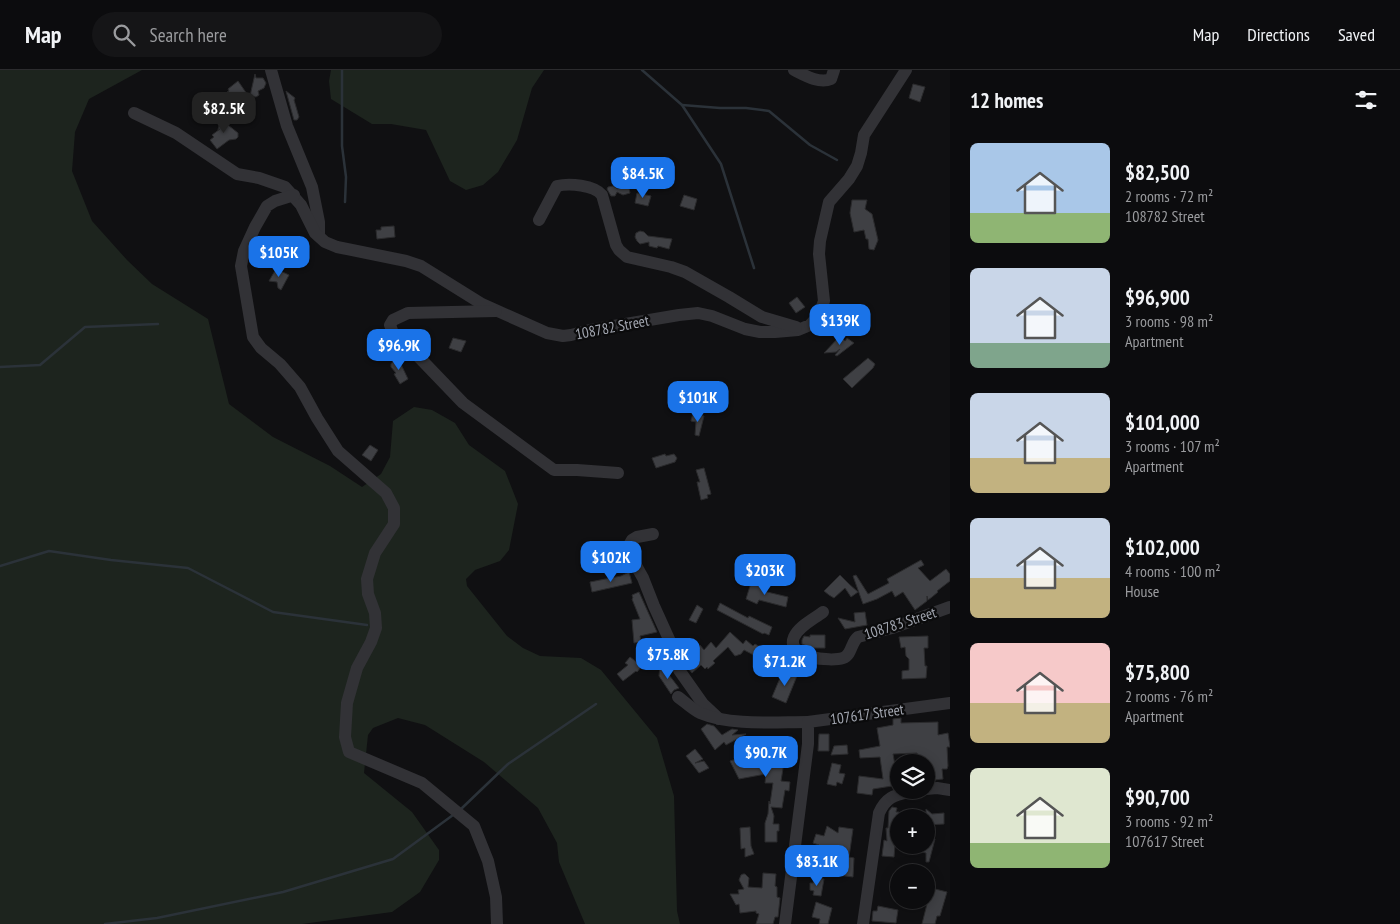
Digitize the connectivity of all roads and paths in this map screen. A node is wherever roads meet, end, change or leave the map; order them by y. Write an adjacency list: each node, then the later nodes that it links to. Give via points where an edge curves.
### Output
1 (271, 70): 8 (street, via 312,187)
2 (794, 70): 3 (street, via 824,81 831,79)
3 (834, 70)
4 (904, 70): 10 (street, via 864,136 857,166 829,202 819,254 824,302 819,315)
5 (134, 113): 6 (street, via 176,133 238,174 276,183)
6 (294, 195): 8 (street); 22 (street, via 267,206 244,251 241,266 253,337 300,387 338,450 386,493 394,508 394,524 375,553 367,579 376,628 357,668 346,703 344,737 349,752 422,782 474,826 488,861 496,897)
7 (538, 220): 10 (street, via 556,186 598,190 622,254 685,272 762,317)
8 (319, 237): 9 (street, 108782 Street, via 337,247 421,266)
9 (498, 311): 10 (street, 108782 Street, via 547,333 563,336 698,314 760,332); 11 (street, via 408,313 390,325 393,332 463,403 550,468)
10 (801, 329)
11 (618, 473)
12 (653, 534): 17 (street, via 632,540 629,553 643,578 680,670 703,704)
13 (950, 607): 14 (street, 108783 Street, via 860,636 843,658 832,660 806,657 795,646 794,637)
14 (823, 612)
15 (678, 697): 17 (street, 107617 Street, via 699,712)
16 (950, 703): 18 (street, 107617 Street)
17 (718, 719): 18 (street, 107617 Street, via 759,723)
18 (808, 722): 23 (street)
19 (935, 788): 20 (street)
20 (950, 790)
21 (890, 797): 24 (street, via 879,813)
22 (497, 924)
23 (785, 924)
24 (863, 924)

